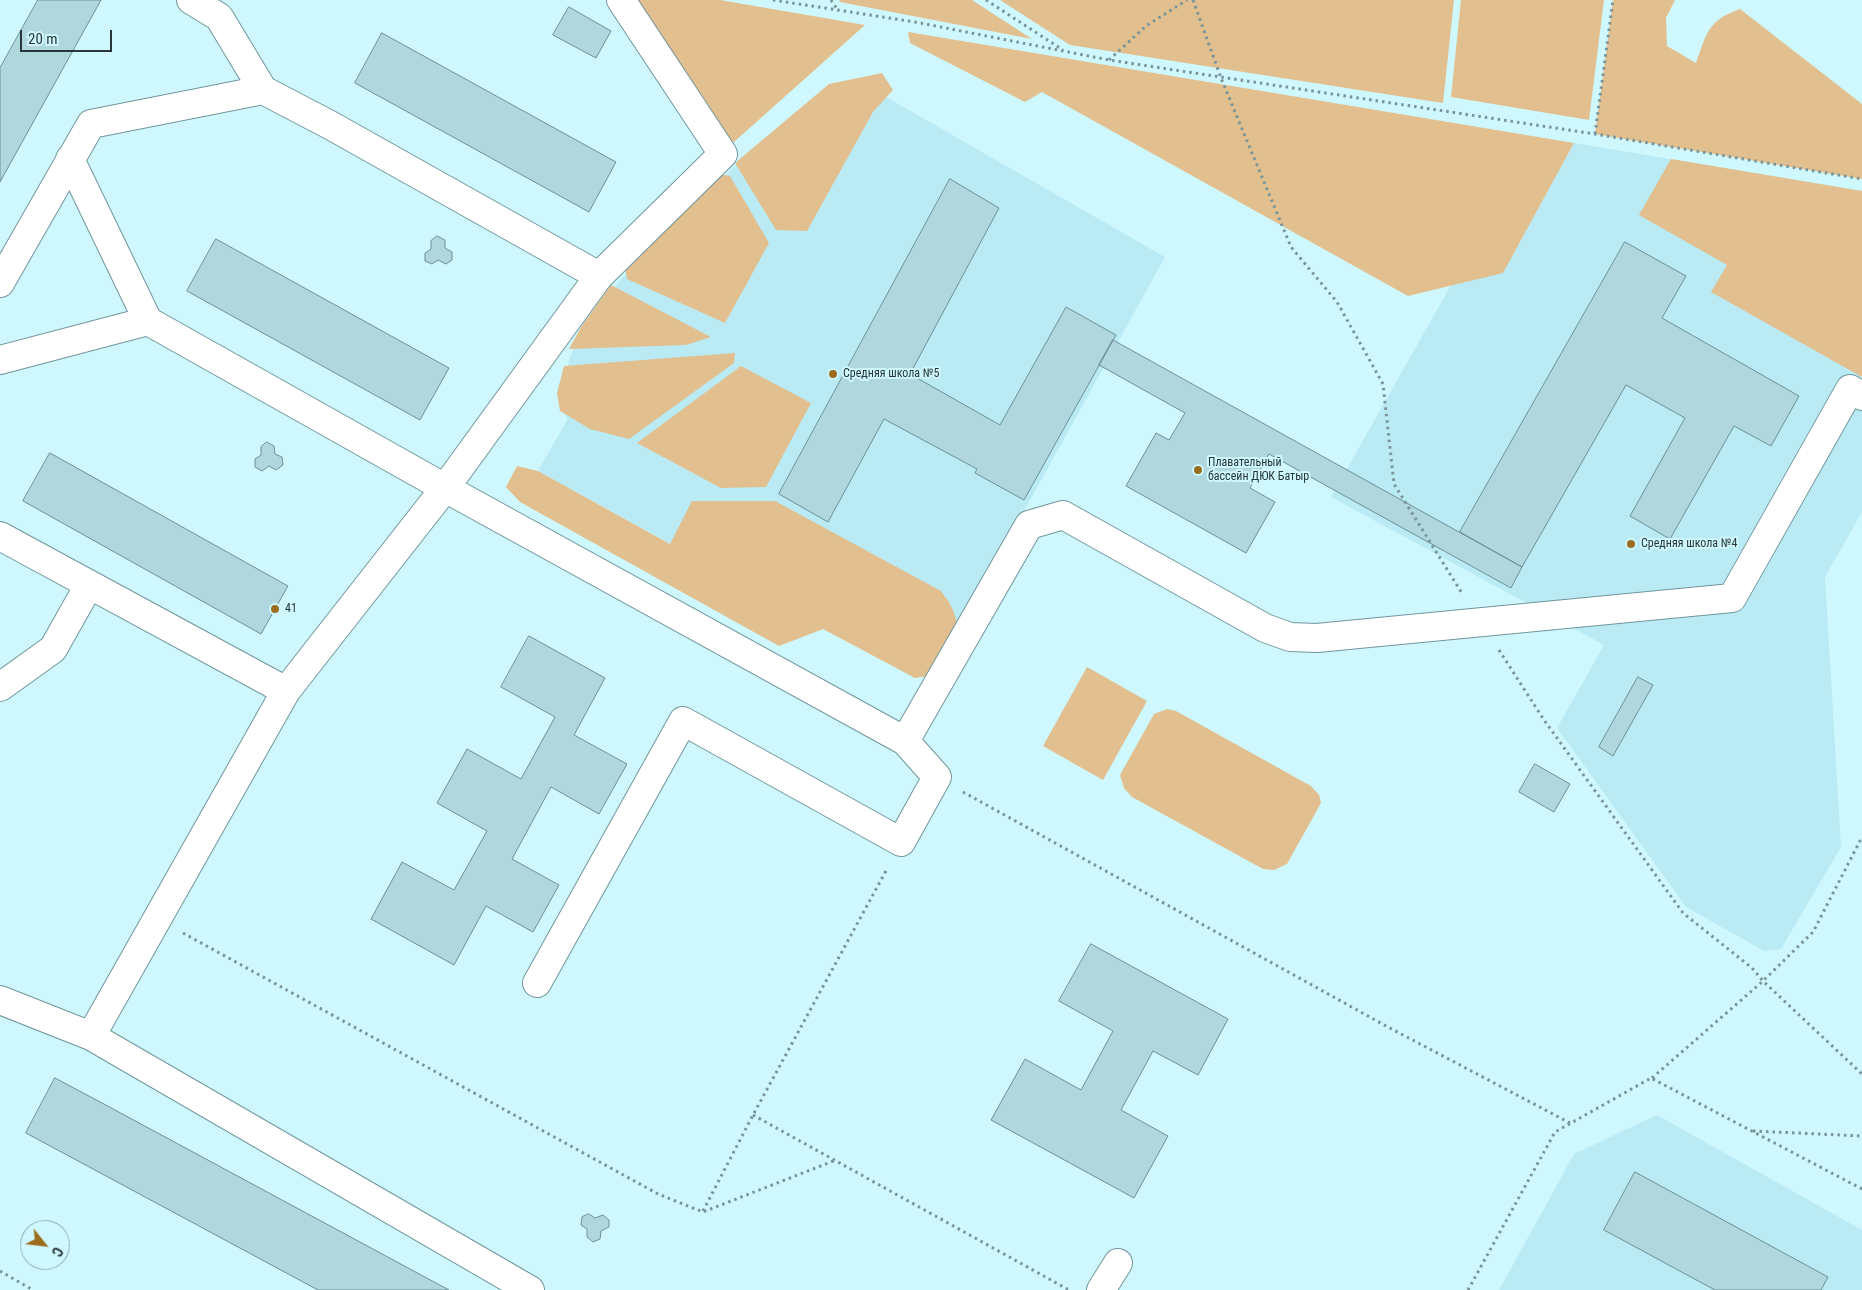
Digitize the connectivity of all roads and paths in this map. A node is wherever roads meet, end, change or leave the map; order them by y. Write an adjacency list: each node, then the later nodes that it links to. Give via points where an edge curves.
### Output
1 (191, 0): 13 (lane, via 219,17)
2 (621, 0): 17 (lane, via 723,154)
3 (774, 0): 9 (path)
4 (831, 0): 9 (path)
5 (986, 0): 10 (path)
6 (1187, 0): 11 (path, via 1146,26)
7 (1193, 0): 12 (path)
8 (1612, 0): 14 (path)
9 (837, 10): 10 (path)
10 (1066, 52): 11 (path)
11 (1109, 60): 12 (path)
12 (1221, 78): 14 (path); 25 (path, via 1291,247 1337,302 1383,384 1394,484)
13 (263, 90): 15 (lane, via 91,124); 17 (lane)
14 (1595, 134): 16 (path)
15 (70, 159): 18 (lane); 19 (lane)
16 (1862, 179)
17 (599, 276): 22 (lane)
18 (0, 283)
19 (148, 321): 20 (lane); 22 (lane)
20 (0, 360)
21 (1862, 396): 25 (lane, via 1850,389 1732,598)
22 (445, 488): 27 (lane); 28 (lane)
23 (0, 536): 24 (lane)
24 (89, 585): 26 (lane, via 53,648); 27 (lane)
25 (1481, 623): 28 (lane, via 1317,638 1290,637 1265,628 1063,515 1029,525); 33 (path, via 1544,720 1683,913 1752,968)
26 (0, 687)
27 (286, 691): 32 (lane)
28 (905, 741): 29 (lane)
29 (937, 778): 31 (lane); 40 (path)
30 (1862, 837): 33 (path, via 1813,932)
31 (901, 842): 34 (lane, via 683,721); 39 (path)
32 (159, 920): 36 (lane); 45 (path, via 658,1194)
33 (1763, 981): 37 (path); 38 (path)
34 (537, 983)
35 (3, 1009): 36 (lane)
36 (91, 1036): 49 (lane)
37 (1862, 1074)
38 (1651, 1078): 40 (path); 41 (path)
39 (753, 1115): 43 (path); 45 (path)
40 (1570, 1124): 52 (path, via 1555,1132)
41 (1751, 1130): 42 (path); 44 (path)
42 (1862, 1136)
43 (836, 1160): 45 (path); 50 (path)
44 (1862, 1189)
45 (703, 1212)
46 (1118, 1263): 51 (lane)
47 (0, 1271): 48 (path)
48 (33, 1290)
49 (530, 1290)
50 (1069, 1290)
51 (1101, 1290)
52 (1468, 1290)

